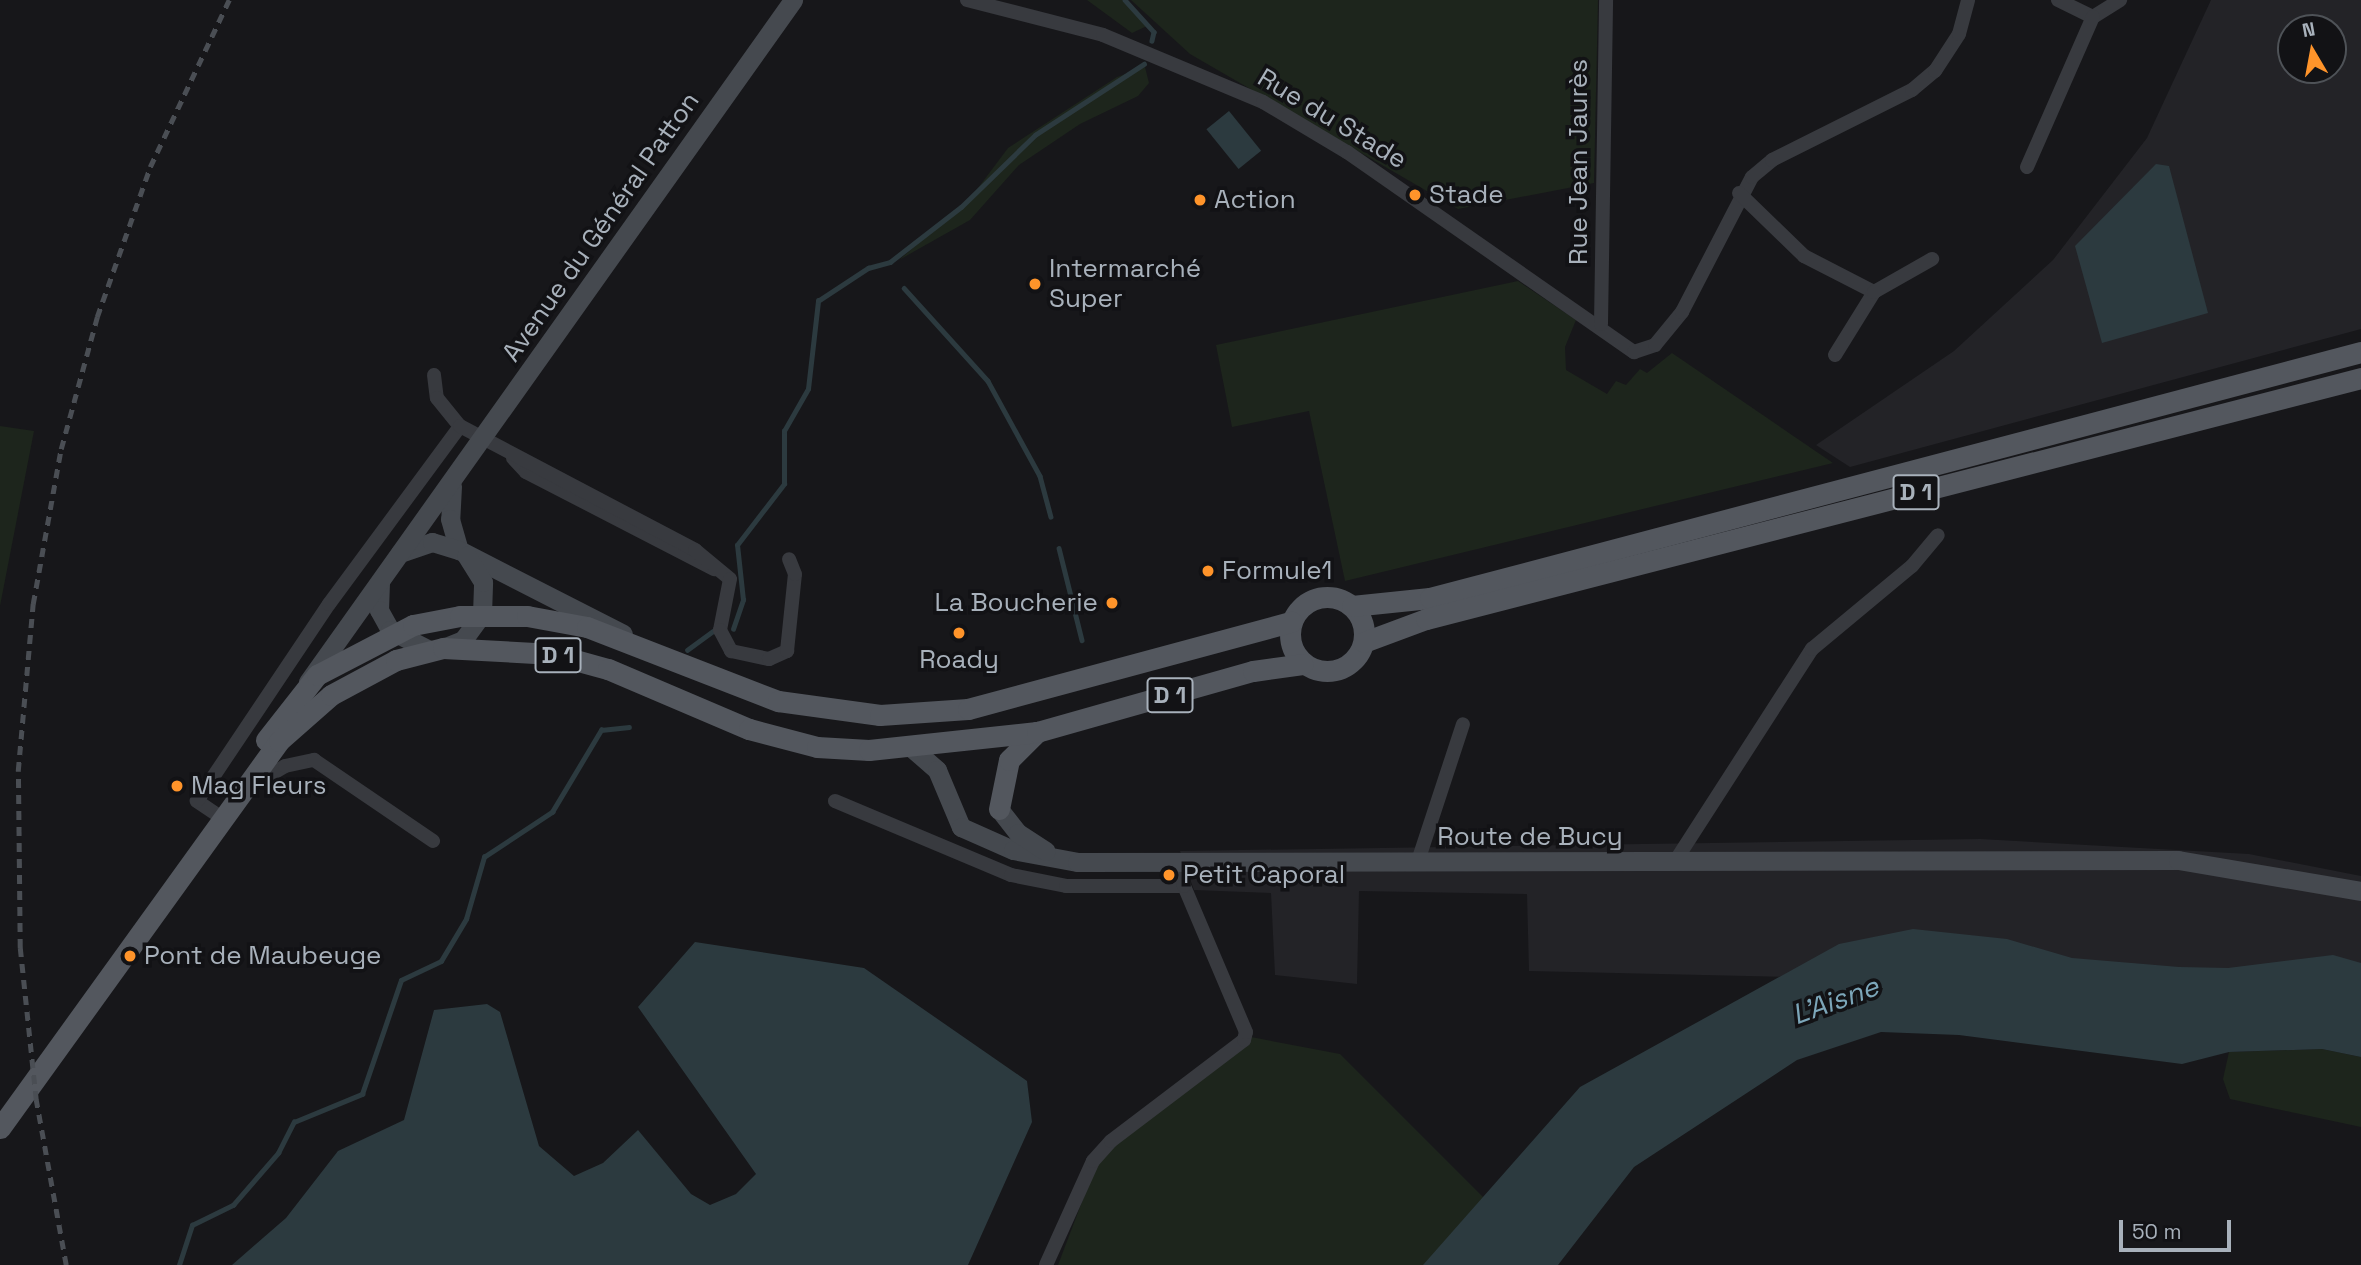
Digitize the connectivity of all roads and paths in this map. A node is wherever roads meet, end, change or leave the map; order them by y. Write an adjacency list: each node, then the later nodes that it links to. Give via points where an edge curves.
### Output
1 (793, 0): 18 (main road, Avenue du Général Patton)
2 (967, 0): 12 (street, Rue du Stade, via 1103,35 1253,97 1347,152)
3 (1606, 0): 12 (street, Rue Jean Jaurès)
4 (1968, 0): 9 (street, via 1959,33 1935,71 1912,90 1772,160)
5 (2058, 0): 7 (street)
6 (2120, 0): 7 (street)
7 (2093, 17): 8 (street)
8 (2027, 167)
9 (1739, 193): 11 (street, via 1804,256); 12 (street, Rue du Stade, via 1682,312 1655,345 1634,352)
10 (1932, 259): 11 (street)
11 (1874, 292): 14 (street)
12 (1601, 324)
13 (2361, 352): 25 (main road, D 1, via 1430,598)
14 (1835, 355)
15 (434, 375): 17 (street, via 437,398)
16 (2361, 377): 29 (main road, D 1, via 1426,619)
17 (460, 426): 18 (street); 40 (street, via 329,604 197,802)
18 (484, 440): 19 (main road, Avenue du Général Patton); 23 (street, via 526,472 715,569 731,586 723,643 731,651 769,659 787,651 795,573)
19 (452, 485): 21 (main road, via 450,519); 22 (main road, Avenue du Général Patton)
20 (1938, 535): 43 (street, via 1912,566 1812,649)
21 (463, 553): 22 (main road, via 432,542); 26 (main road, via 484,582); 30 (main road)
22 (397, 555): 24 (main road)
23 (789, 559)
24 (380, 580): 28 (main road, via 379,610); 33 (main road)
25 (1352, 606): 27 (main road, via 1315,598); 29 (main road)
26 (482, 614): 28 (main road, D 1); 30 (main road, D 1, via 587,626); 31 (main road, via 463,640)
27 (1291, 622): 30 (main road, D 1, via 1150,664 925,713 812,710 747,691); 32 (main road, via 1290,645)
28 (392, 634): 31 (main road); 33 (main road, D 1)
29 (1364, 642): 32 (main road, via 1340,670)
30 (649, 648)
31 (436, 649): 36 (main road, D 1, via 525,650 577,660 749,729 817,747); 37 (main road, D 1, via 381,667 309,710)
32 (1303, 664): 35 (main road, D 1, via 1254,671)
33 (307, 682): 37 (main road, D 1)
34 (1463, 724): 44 (street)
35 (1037, 732): 36 (main road, D 1); 39 (main road, via 1009,760)
36 (913, 749): 42 (main road, Route de Bucy, via 937,770 961,827 1013,850)
37 (238, 791): 40 (main road, D 1); 41 (street, via 285,766 314,760)
38 (835, 801): 46 (street, via 1011,875 1066,886)
39 (999, 809): 42 (main road, Route de Bucy, via 1031,844)
40 (219, 816): 48 (main road, D 1)
41 (433, 841)
42 (1077, 862): 45 (main road, Route de Bucy)
43 (1674, 863): 44 (main road, Route de Bucy); 47 (main road, Route de Bucy, via 2207,862)
44 (1417, 864): 45 (main road, Route de Bucy)
45 (1182, 866): 46 (street)
46 (1184, 886): 49 (street, via 1247,1032 1244,1040 1111,1141 1093,1161)
47 (2361, 891)
48 (0, 1128)
49 (1045, 1265)

